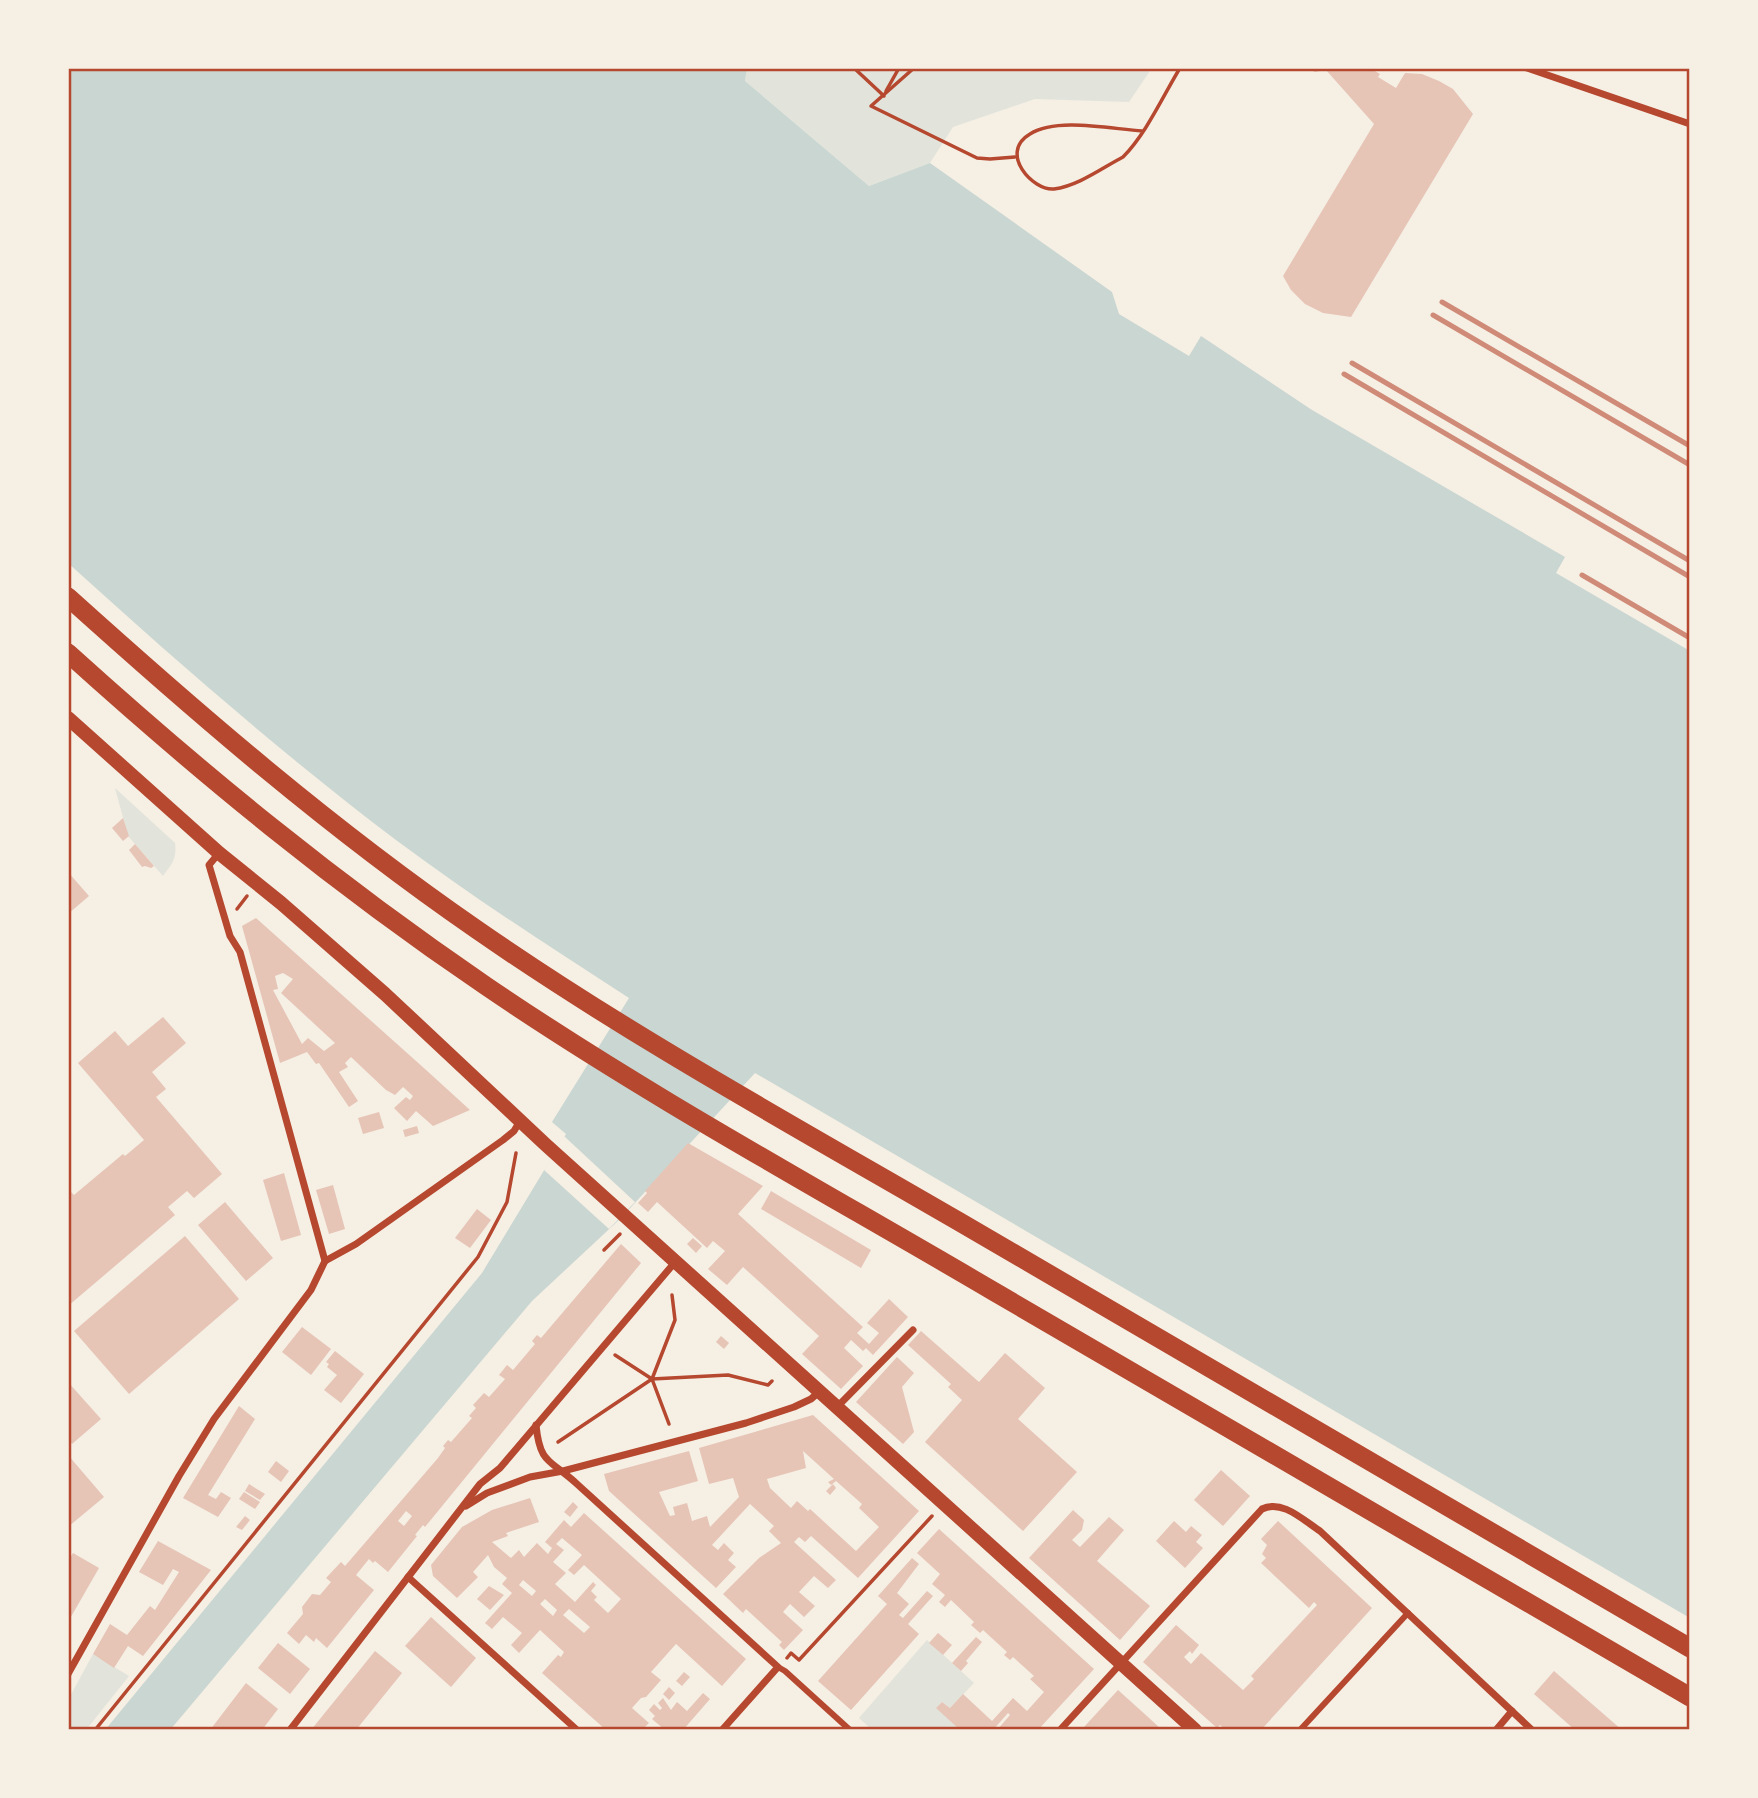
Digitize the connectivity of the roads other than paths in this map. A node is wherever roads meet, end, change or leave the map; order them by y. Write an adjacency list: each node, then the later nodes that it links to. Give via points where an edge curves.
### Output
1 (1527, 68): 2 (street)
2 (1690, 124)
3 (68, 597): 19 (highway, via 302,800 478,930 608,1015)
4 (68, 653): 18 (highway, via 222,789 352,891 581,1048)
5 (68, 718): 6 (main road)
6 (219, 853): 7 (main road, via 385,994); 8 (street, via 209,865 230,936 240,951)
7 (520, 1121): 8 (street, via 503,1140); 9 (main road)
8 (325, 1261): 22 (street, via 311,1290 214,1419)
9 (676, 1261): 11 (main road); 13 (street)
10 (913, 1330): 12 (street)
11 (819, 1391): 12 (main road); 14 (street, via 794,1407 746,1423)
12 (837, 1407): 20 (main road)
13 (536, 1425): 14 (street, via 541,1454); 15 (street)
14 (563, 1471): 15 (street, via 510,1484); 21 (street)
15 (459, 1510): 16 (street)
16 (408, 1577): 26 (street); 27 (street)
17 (1408, 1613): 20 (street, via 1320,1531 1271,1504); 24 (street); 32 (street)
18 (1571, 1628): 23 (highway); 25 (highway)
19 (1690, 1648)
20 (1122, 1664): 30 (street); 31 (main road)
21 (778, 1667): 28 (street); 29 (street)
22 (68, 1674)
23 (1690, 1697)
24 (1512, 1711): 33 (street); 34 (street)
25 (1690, 1712)
26 (290, 1730)
27 (578, 1730)
28 (722, 1730)
29 (850, 1730)
30 (1060, 1730)
31 (1195, 1730)
32 (1300, 1730)
33 (1496, 1730)
34 (1532, 1730)

